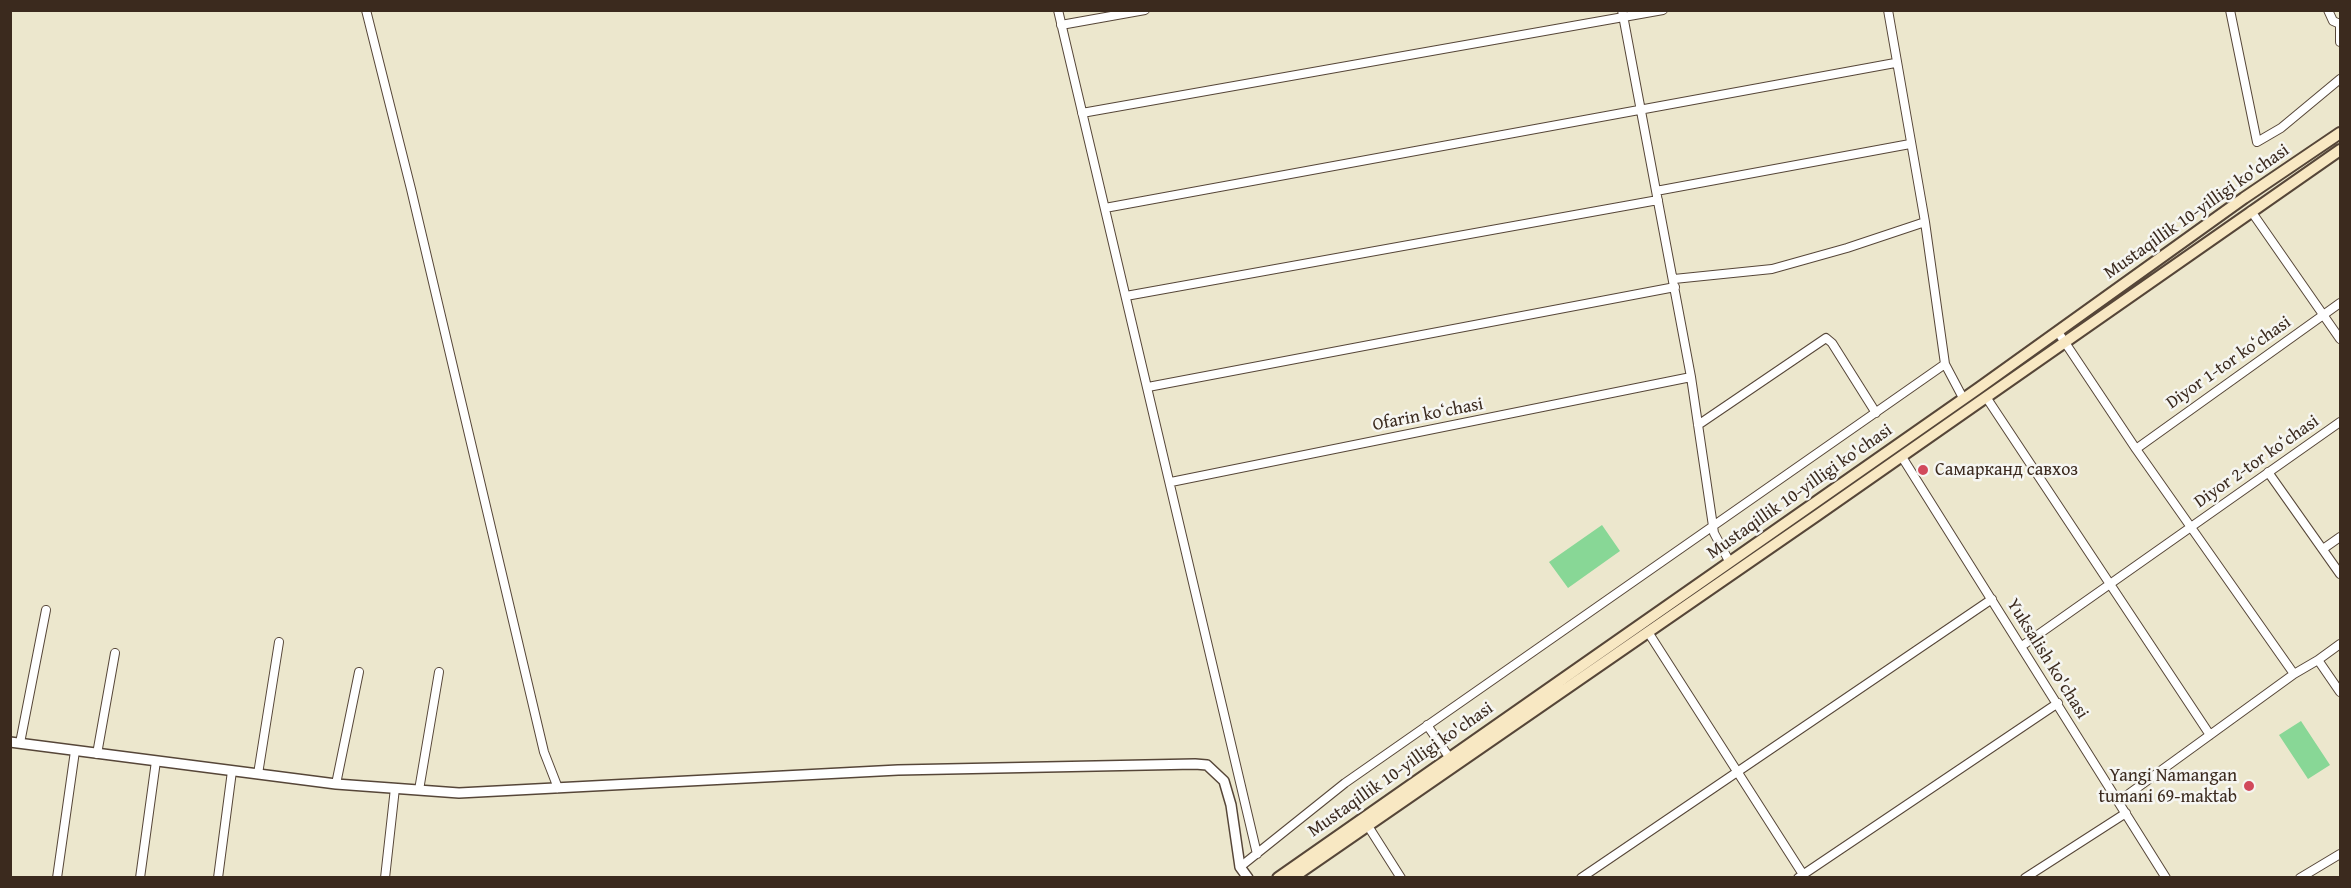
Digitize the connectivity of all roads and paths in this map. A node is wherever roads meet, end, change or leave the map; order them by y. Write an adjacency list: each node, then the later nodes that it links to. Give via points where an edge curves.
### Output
1 (366, 10): 74 (street, via 544,752)
2 (1058, 10): 10 (street)
3 (1145, 10): 10 (street)
4 (1663, 10): 8 (street)
5 (1888, 10): 12 (street)
6 (2230, 10): 13 (street, via 2257,142 2281,128)
7 (2328, 10): 9 (street, via 2333,21)
8 (1623, 14): 14 (street); 15 (street)
9 (2340, 23): 11 (street)
10 (1061, 25): 15 (street)
11 (2340, 42)
12 (1895, 63): 14 (street); 17 (street)
13 (2340, 79)
14 (1640, 109): 19 (street); 20 (street)
15 (1082, 113): 20 (street)
16 (2340, 133): 27 (main road, Mustaqillik 10-yilligi ko'chasi)
17 (1910, 144): 19 (street); 22 (street)
18 (2340, 150): 21 (main road, Mustaqillik 10-yilligi ko'chasi)
19 (1657, 196): 23 (street); 24 (street)
20 (1106, 208): 24 (street)
21 (2252, 211): 26 (street); 29 (main road, Mustaqillik 10-yilligi ko'chasi)
22 (1925, 222): 23 (street, via 1772,269); 30 (street)
23 (1675, 283): 31 (street); 32 (street)
24 (1126, 296): 32 (street)
25 (2340, 303): 26 (street, Diyor 1-tor koʻchasi)
26 (2324, 315): 28 (street); 38 (street, Diyor 1-tor koʻchasi)
27 (2058, 332): 29 (street); 34 (main road, Mustaqillik 10-yilligi ko'chasi)
28 (2340, 339)
29 (2065, 342): 33 (main road, Mustaqillik 10-yilligi ko'chasi); 38 (street)
30 (1945, 364): 34 (street); 35 (street)
31 (1691, 377): 37 (street); 41 (street, Ofarin koʻchasi)
32 (1148, 387): 41 (street)
33 (1986, 397): 39 (main road, Mustaqillik 10-yilligi ko'chasi); 48 (street)
34 (1964, 398): 46 (main road, Mustaqillik 10-yilligi ko'chasi)
35 (1876, 413): 37 (street, via 1826,338); 43 (street)
36 (2340, 422): 40 (street, Diyor 2-tor koʻchasi)
37 (1698, 425): 43 (street)
38 (2136, 449): 42 (street)
39 (1902, 457): 49 (street, Yuksalish ko'chasi); 51 (main road, Mustaqillik 10-yilligi ko'chasi)
40 (2268, 472): 42 (street, Diyor 2-tor koʻchasi); 45 (street)
41 (1171, 482): 79 (street)
42 (2190, 526): 48 (street, Diyor 2-tor koʻchasi); 59 (street)
43 (1713, 529): 46 (street); 62 (street)
44 (2340, 537): 45 (street)
45 (2323, 549): 47 (street)
46 (1726, 556): 66 (main road, Mustaqillik 10-yilligi ko'chasi)
47 (2340, 574)
48 (2109, 584): 54 (street, Diyor 2-tor koʻchasi); 63 (street)
49 (1992, 599): 54 (street, Yuksalish ko'chasi); 70 (street)
50 (46, 610): 64 (street)
51 (1648, 632): 70 (street); 78 (main road, Mustaqillik 10-yilligi ko'chasi)
52 (279, 642): 71 (street)
53 (2340, 644): 56 (street)
54 (2022, 646): 61 (street, Yuksalish ko'chasi)
55 (115, 653): 67 (street)
56 (2318, 660): 59 (street); 60 (street)
57 (359, 672): 72 (street)
58 (439, 672): 75 (street)
59 (2294, 674): 63 (street)
60 (2340, 692)
61 (2058, 703): 76 (street, Yuksalish ko'chasi); 82 (street)
62 (1426, 725): 66 (street); 79 (street, via 1345,783)
63 (2210, 735): 76 (street)
64 (15, 742): 65 (street)
65 (75, 751): 67 (street); 83 (street)
66 (1446, 753): 88 (main road, Mustaqillik 10-yilligi ko'chasi)
67 (97, 754): 68 (street)
68 (156, 761): 69 (street); 84 (street)
69 (232, 771): 71 (street); 85 (street)
70 (1738, 773): 82 (street); 91 (street)
71 (258, 774): 72 (street)
72 (336, 784): 73 (street)
73 (395, 788): 75 (street); 86 (street)
74 (558, 788): 75 (street, via 459,793); 81 (street, via 897,770 1207,765 1224,781 1232,805)
75 (419, 790)
76 (2119, 801): 77 (street, Yuksalish ko'chasi)
77 (2126, 813): 92 (street); 93 (street, Yuksalish ko'chasi)
78 (1368, 826): 89 (main road, Mustaqillik 10-yilligi ko'chasi); 90 (street)
79 (1257, 854): 81 (street)
80 (2340, 854): 94 (street)
81 (1240, 867): 87 (street)
82 (1802, 876)
83 (57, 878)
84 (140, 878)
85 (218, 878)
86 (385, 878)
87 (1248, 878)
88 (1278, 878)
89 (1292, 878)
90 (1401, 878)
91 (1581, 878)
92 (2025, 878)
93 (2166, 878)
94 (2300, 878)

